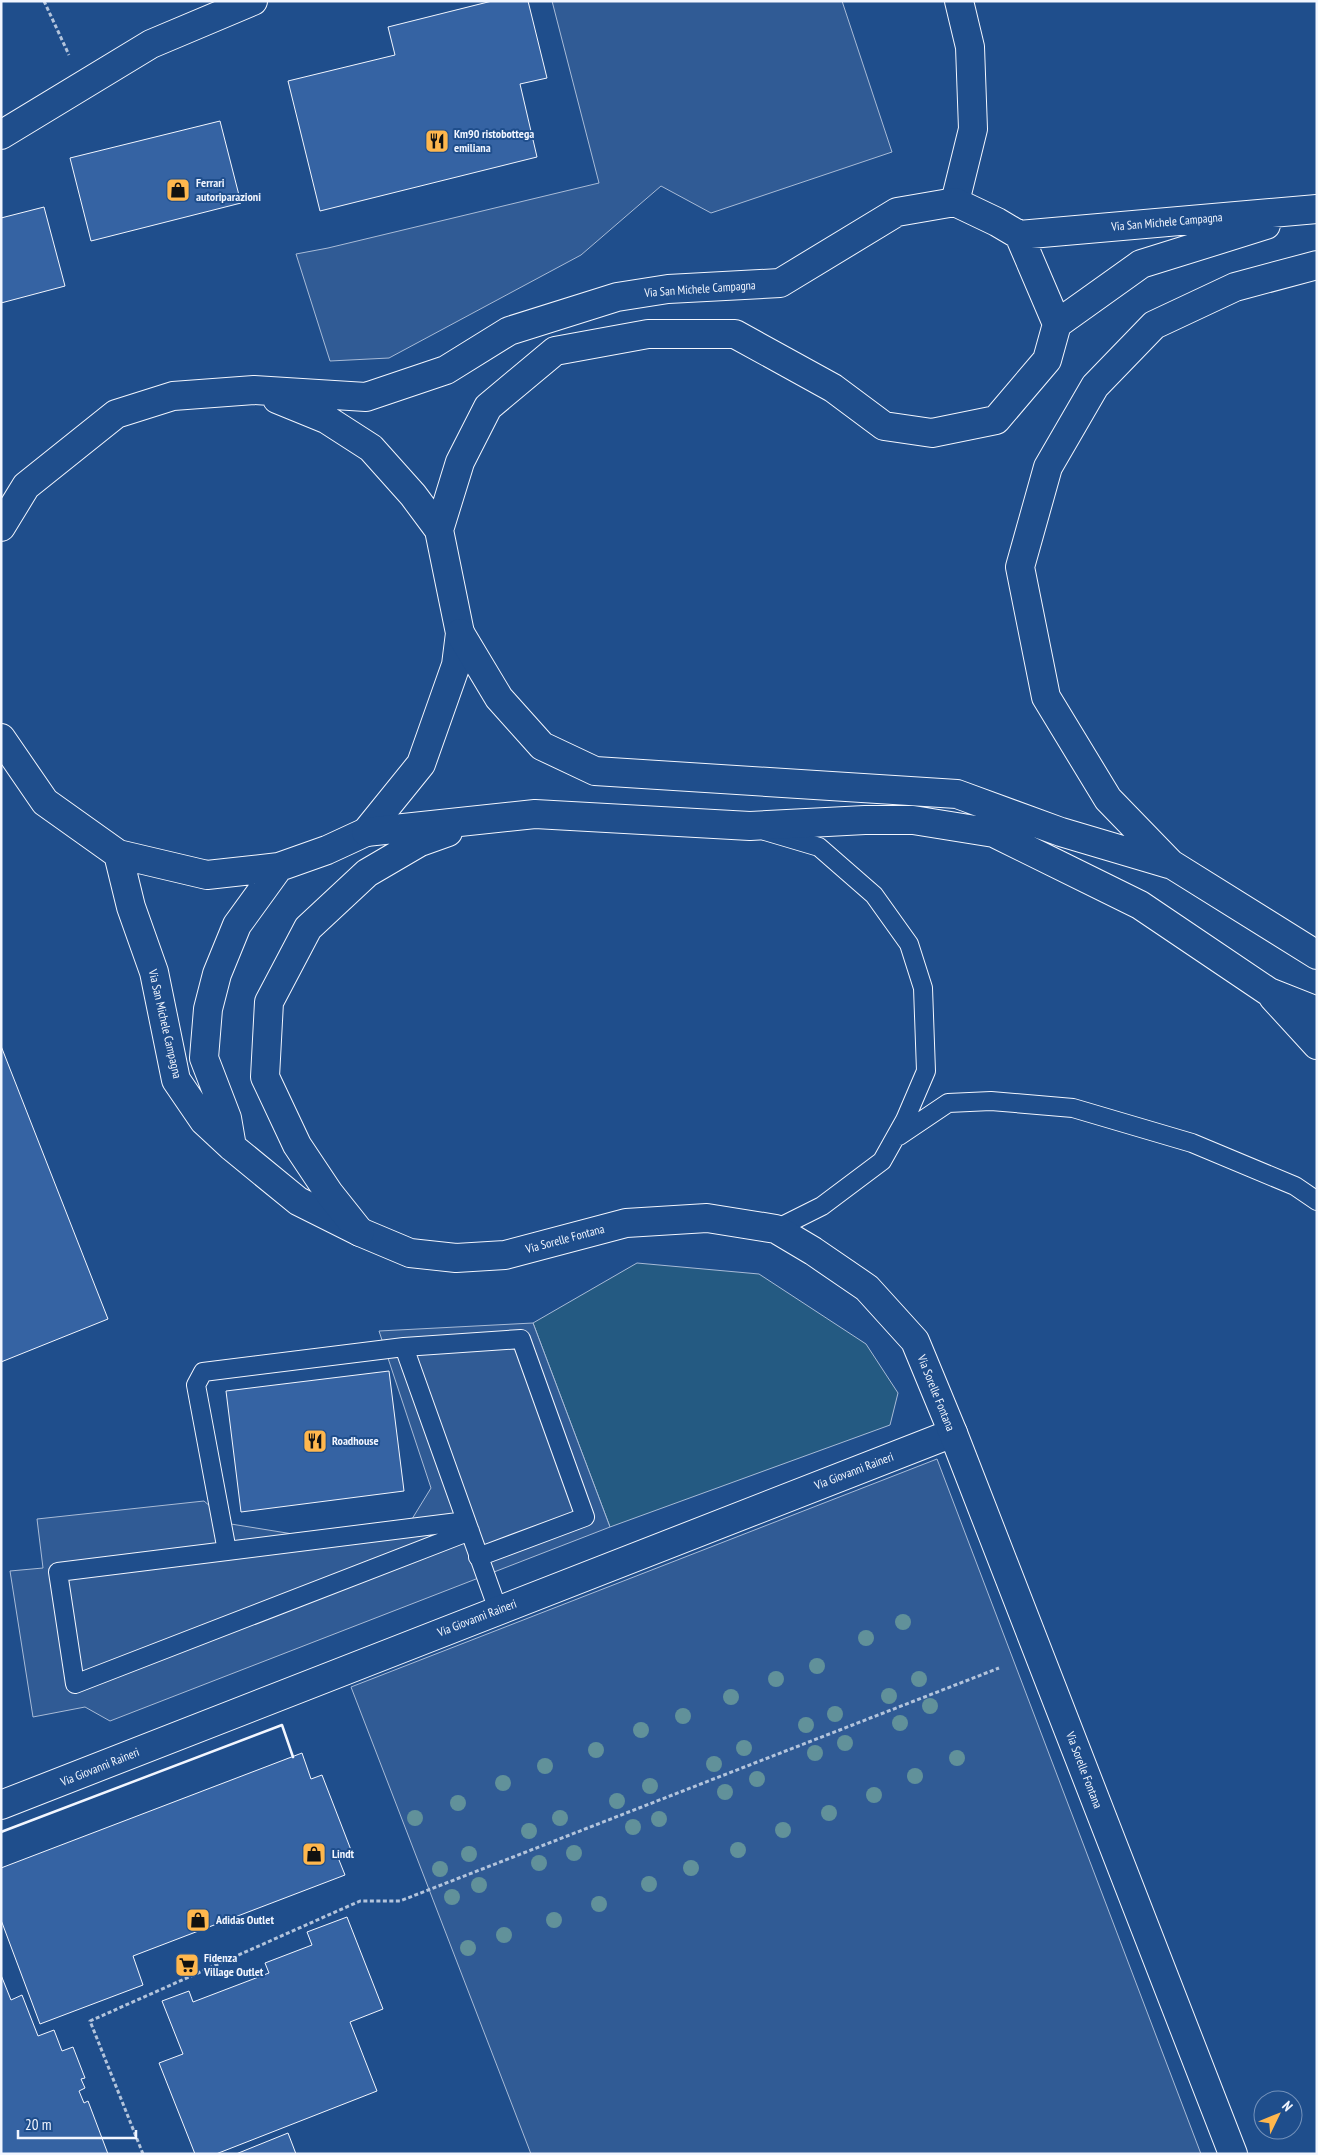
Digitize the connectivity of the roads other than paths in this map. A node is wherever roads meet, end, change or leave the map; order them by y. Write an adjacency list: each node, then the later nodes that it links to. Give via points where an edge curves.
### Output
1 (253, 1): 3 (main road, via 151,44)
2 (958, 1): 4 (main road, via 970,47 973,128)
3 (1, 135)
4 (955, 202): 6 (main road); 9 (main road, Via San Michele Campagna, via 897,212 780,283 668,289 617,297 509,331 446,370 366,397)
5 (1316, 209): 6 (main road, Via San Michele Campagna); 8 (main road, Via San Michele Campagna, via 1140,264)
6 (1019, 235): 8 (main road)
7 (1317, 265): 20 (main road, via 1235,287 1154,325 1095,386 1048,467 1020,567 1046,697 1108,798)
8 (1057, 324): 13 (main road, Via San Michele Campagna, via 1047,360 996,420 932,433 884,426 833,388 735,334 648,334 556,352 488,407 460,462)
9 (254, 390): 10 (main road, Via San Michele Campagna, via 173,396 116,414); 13 (main road, Via San Michele Campagna, via 326,419 371,448)
10 (26, 486): 11 (main road, Via San Michele Campagna); 12 (main road, Via San Michele Campagna)
11 (1, 496)
12 (1, 527)
13 (440, 530): 14 (main road, Via San Michele Campagna)
14 (460, 633): 18 (main road, Via San Michele Campagna, via 456,665 420,764); 20 (main road, via 499,698 542,746 595,771 958,794 1061,832)
15 (1, 738): 19 (main road, Via San Michele Campagna, via 45,802)
16 (481, 820): 17 (main road, via 535,814); 18 (main road); 30 (main road, via 420,842 367,873 308,928 269,1002 265,1077 298,1145 329,1193)
17 (750, 826): 23 (main road, via 913,820 994,833 1140,905); 26 (lane, via 819,847 874,894 909,944 923,988 926,1071)
18 (366, 832): 21 (main road, Via San Michele Campagna)
19 (118, 854): 21 (main road, Via San Michele Campagna, via 207,875); 27 (main road, Via San Michele Campagna, via 131,907 154,972 176,1080 204,1121)
20 (1170, 864): 22 (main road)
21 (279, 867): 27 (main road, via 237,925 217,974 208,1009 204,1058 227,1118)
22 (1317, 955)
23 (1269, 992): 24 (main road); 25 (main road)
24 (1317, 1011)
25 (1317, 1045)
26 (895, 1138): 28 (lane, via 948,1103 991,1101 1072,1108 1192,1143 1295,1186); 29 (lane, via 882,1162 822,1206)
27 (232, 1147): 30 (main road, Via Sorelle Fontana, via 298,1201)
28 (1317, 1202)
29 (776, 1229): 30 (main road, Via Sorelle Fontana, via 707,1218 626,1223 505,1255 456,1258 410,1253); 32 (main road, Via Sorelle Fontana, via 867,1288 915,1341)
30 (360, 1232)
31 (404, 1347): 33 (lane); 34 (lane, via 203,1372 196,1384); 35 (lane, via 521,1338 585,1517)
32 (953, 1433): 36 (main road, Via Giovanni Raineri); 38 (main road, Via Sorelle Fontana)
33 (468, 1526): 34 (lane); 34 (lane, via 75,1684 58,1572); 35 (lane)
34 (227, 1551)
35 (478, 1557): 36 (lane)
36 (498, 1610): 37 (main road, Via Giovanni Raineri)
37 (1, 1805)
38 (1232, 2154)

